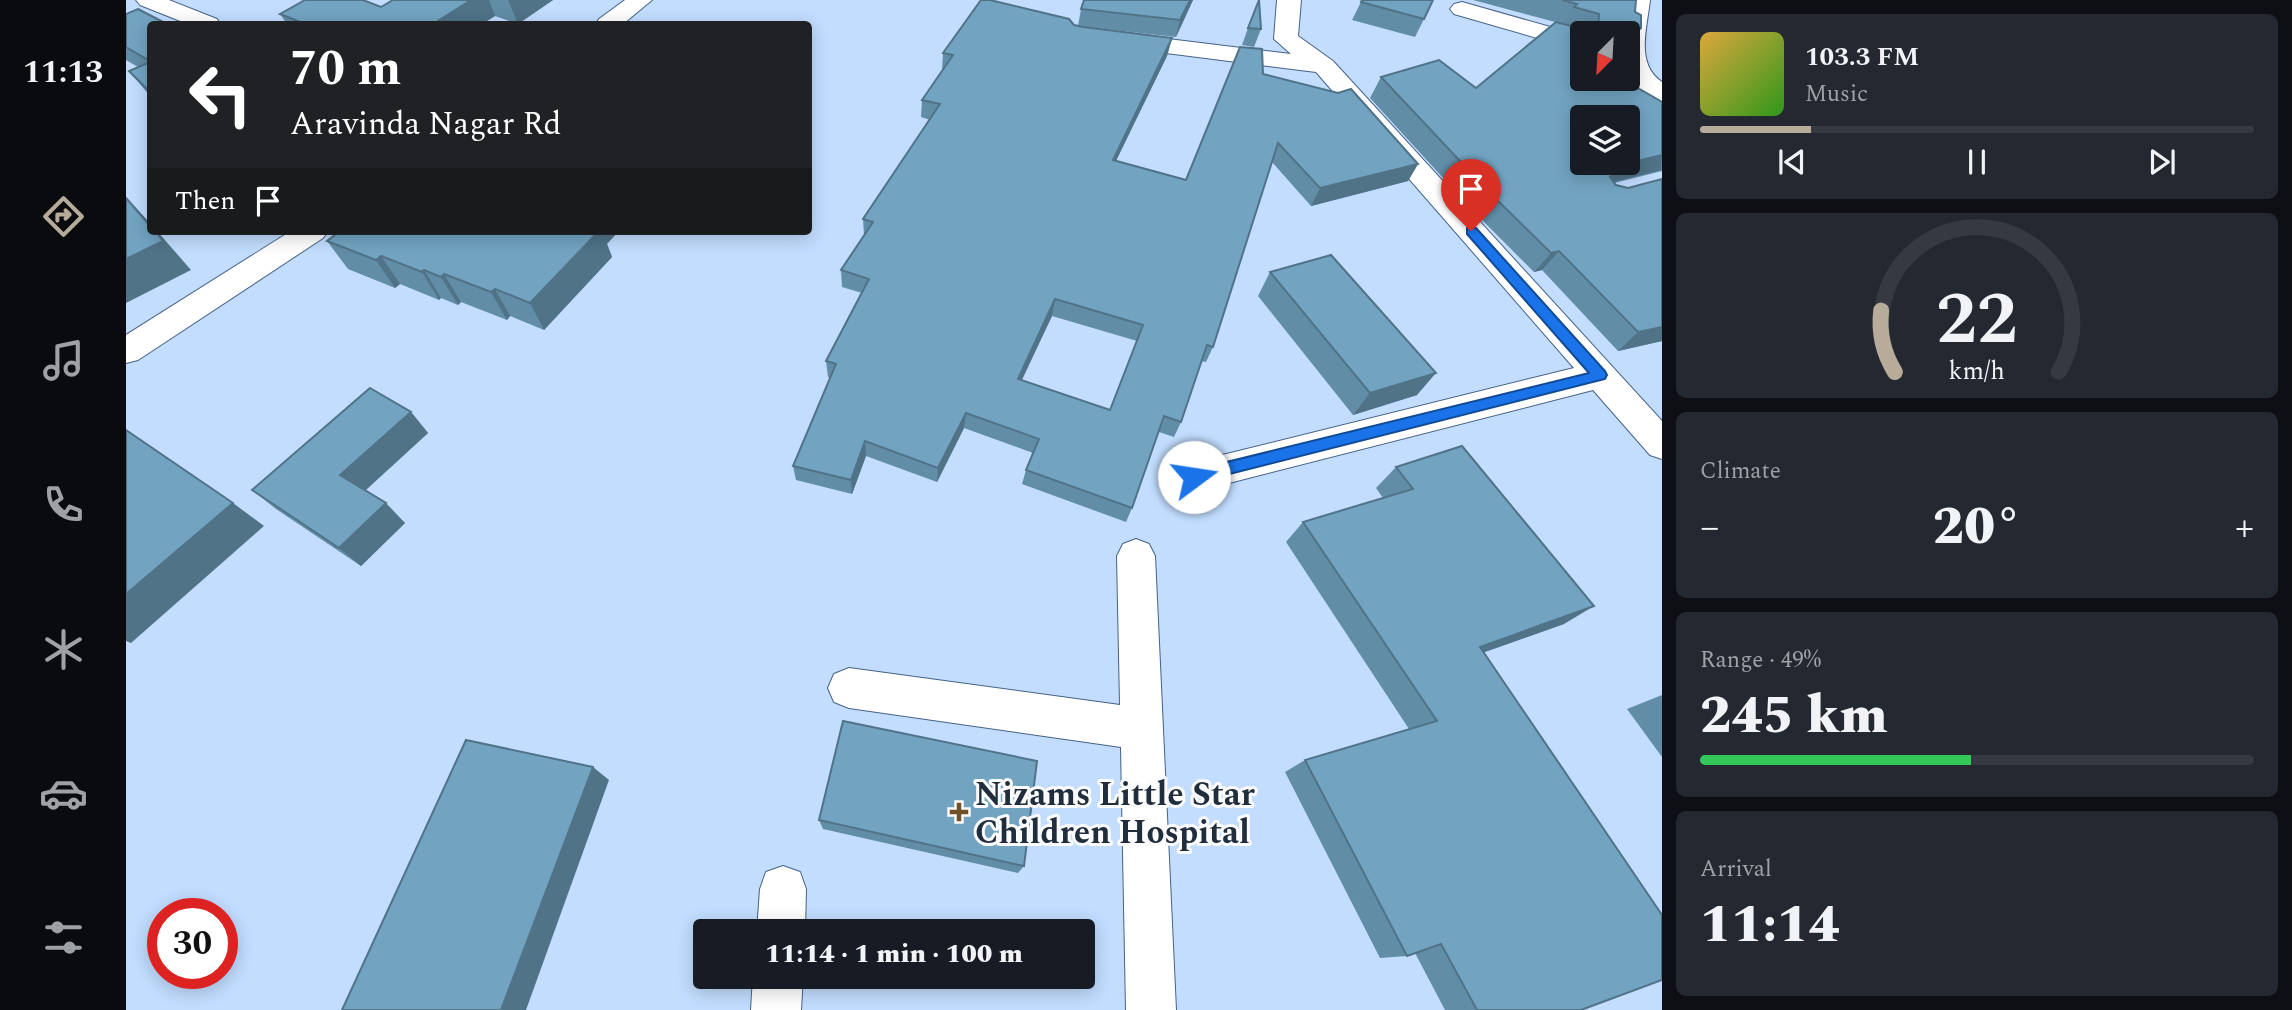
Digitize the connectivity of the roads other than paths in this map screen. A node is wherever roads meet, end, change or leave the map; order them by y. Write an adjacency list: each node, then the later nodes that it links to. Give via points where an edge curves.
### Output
1 (148, 0): 6 (street)
2 (640, 0): 7 (street)
3 (1289, 0): 13 (street, via 1286,39)
4 (1638, 0): 8 (street)
5 (1462, 9): 10 (street)
6 (200, 21)
7 (612, 21)
8 (1635, 21)
9 (1093, 37): 13 (street)
10 (1570, 40)
11 (1640, 59): 12 (street)
12 (1662, 64)
13 (1324, 66): 18 (street)
14 (1640, 79): 15 (street)
15 (1662, 94)
16 (307, 235): 17 (street)
17 (126, 351)
18 (1600, 375): 19 (street); 20 (street)
19 (1662, 445)
20 (1194, 477)
21 (1136, 556): 23 (street)
22 (849, 688): 23 (street)
23 (1142, 729): 26 (street)
24 (777, 989): 25 (street)
25 (776, 1010)
26 (1151, 1010)

